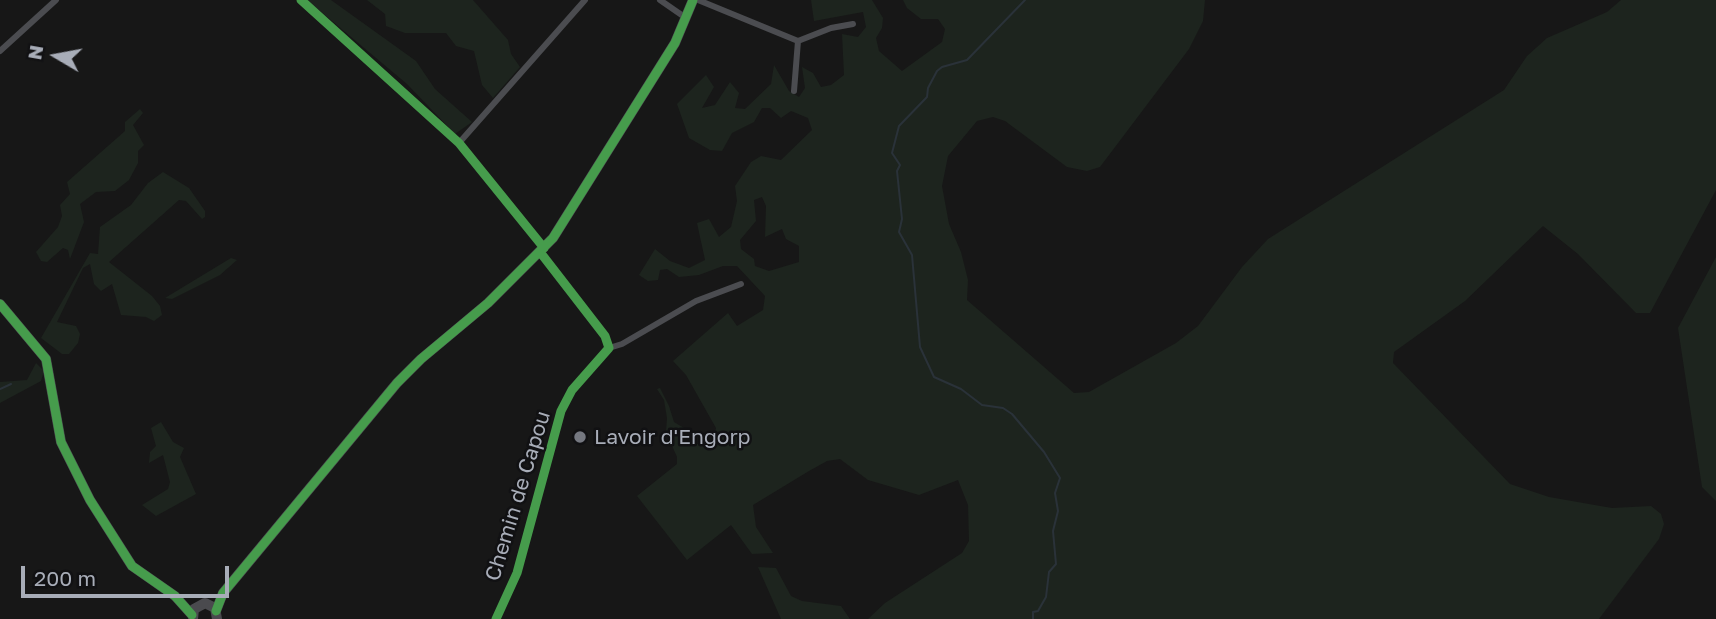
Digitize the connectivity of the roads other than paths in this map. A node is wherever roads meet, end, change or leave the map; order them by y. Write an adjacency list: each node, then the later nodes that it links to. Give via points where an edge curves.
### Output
1 (56, 0): 9 (street)
2 (301, 0): 11 (street)
3 (584, 0): 11 (street)
4 (660, 0): 6 (street)
5 (695, 0): 6 (street); 8 (street)
6 (686, 18): 12 (street, via 616,140)
7 (853, 24): 8 (street)
8 (798, 41): 10 (street)
9 (0, 51)
10 (794, 92)
11 (459, 142): 12 (street)
12 (542, 250): 15 (street); 16 (street, via 397,383)
13 (741, 284): 15 (street, via 696,300)
14 (0, 304): 17 (street, via 50,368 58,429 78,481 132,566)
15 (609, 348): 21 (street, Chemin de Capou, via 572,390 561,411 517,573)
16 (223, 593): 18 (street); 19 (street)
17 (175, 596): 18 (street); 20 (street)
18 (203, 604): 19 (street); 20 (street)
19 (218, 616)
20 (193, 617)
21 (496, 619)

